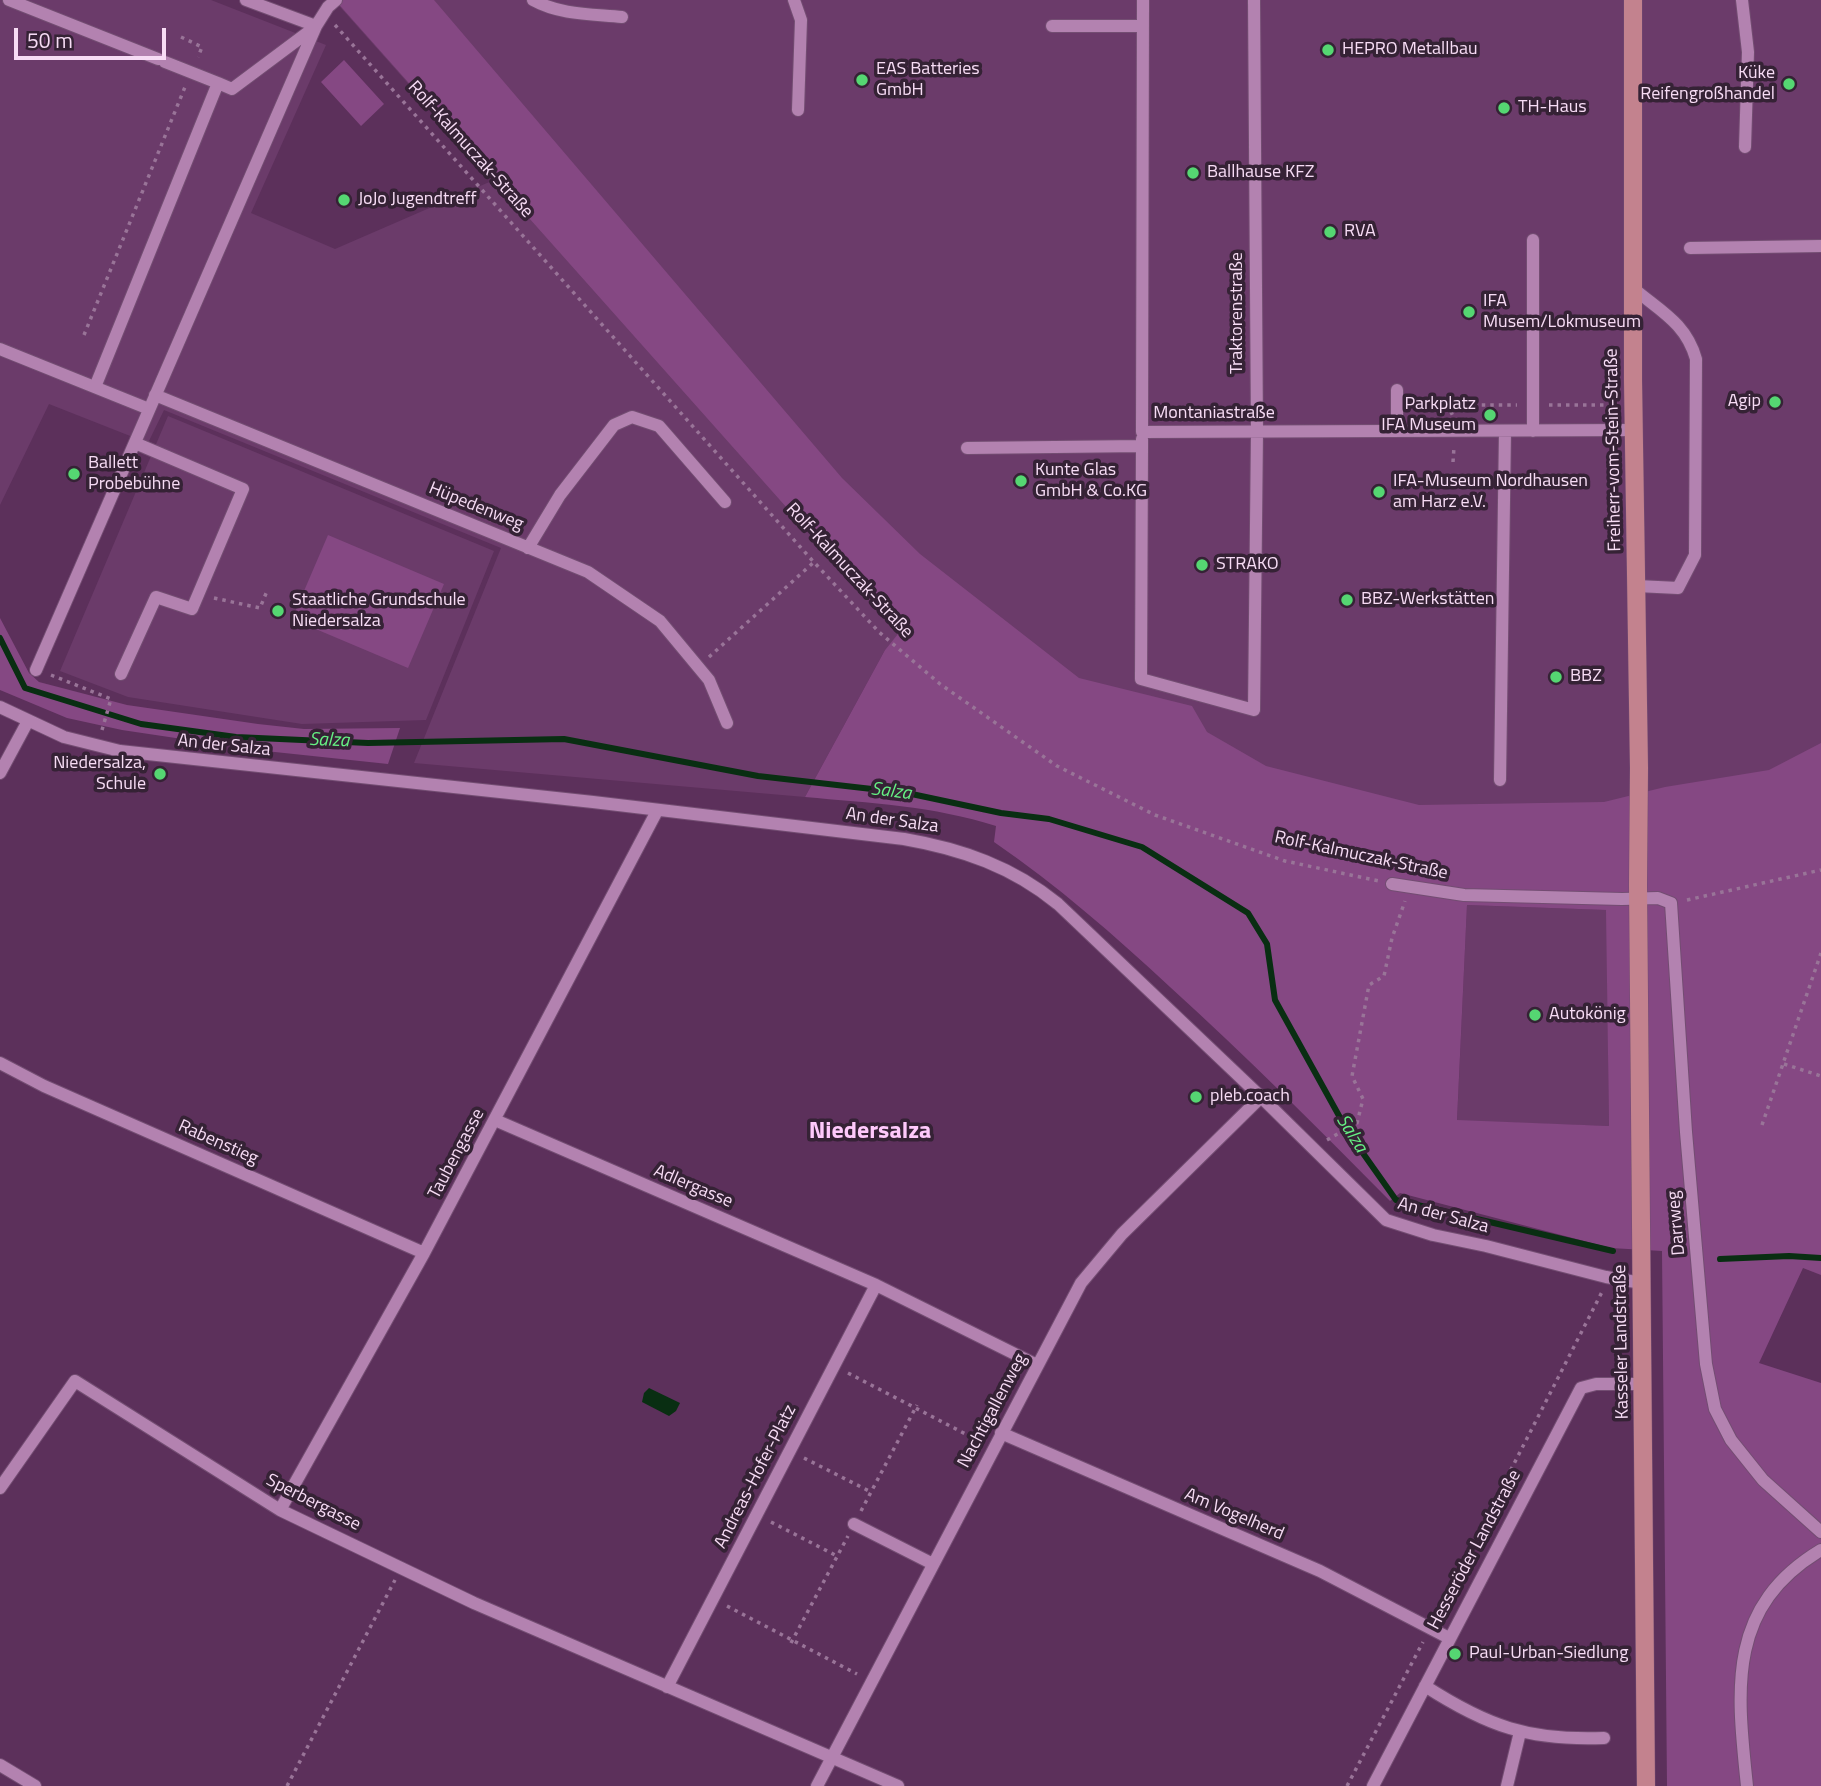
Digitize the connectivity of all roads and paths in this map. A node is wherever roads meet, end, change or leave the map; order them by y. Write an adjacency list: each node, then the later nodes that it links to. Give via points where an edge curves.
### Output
1 (9, 0): 16 (street)
2 (246, 0): 12 (street)
3 (336, 0): 10 (street)
4 (533, 0): 11 (street, via 567,12)
5 (794, 0): 18 (street, via 801,20)
6 (1143, 0): 14 (street, Montaniastraße)
7 (1254, 0): 31 (street, Traktorenstraße)
8 (1633, 0): 23 (main road, Freiherr-vom-Stein-Straße)
9 (1742, 0): 19 (street, via 1748,52)
10 (325, 13): 12 (street); 41 (path, Rolf-Kalmuczak-Straße)
11 (622, 17)
12 (316, 26): 17 (street, via 232,89); 28 (street)
13 (1052, 26): 14 (street)
14 (1143, 26): 35 (street, Montaniastraße)
15 (181, 37): 16 (path, via 202,47)
16 (191, 73): 17 (street); 24 (path)
17 (218, 83): 26 (street)
18 (798, 110)
19 (1745, 147)
20 (1533, 240): 34 (street)
21 (1821, 246): 22 (street)
22 (1690, 248)
23 (1633, 288): 30 (main road, Freiherr-vom-Stein-Straße); 42 (street, via 1690,339 1696,359 1695,555 1678,588)
24 (84, 335)
25 (0, 349): 26 (street)
26 (95, 387): 29 (street)
27 (1397, 390): 32 (street)
28 (155, 395): 29 (street); 40 (street, Hüpedenweg)
29 (149, 408): 36 (street)
30 (1634, 430): 34 (street, Montaniastraße); 42 (main road, Freiherr-vom-Stein-Straße)
31 (1257, 431): 32 (street, Montaniastraße); 35 (street, Montaniastraße); 37 (street, Traktorenstraße, via 1254,710 1141,679)
32 (1397, 431): 33 (street, Montaniastraße)
33 (1505, 431): 34 (street, Montaniastraße); 53 (street)
34 (1533, 431)
35 (1142, 432): 37 (street)
36 (135, 443): 44 (street, via 243,489); 46 (street)
37 (1142, 446): 38 (street)
38 (967, 448)
39 (725, 502): 40 (street, via 659,426 632,416 614,425 559,495)
40 (528, 548): 45 (street, Hüpedenweg, via 588,572 660,621)
41 (814, 562): 45 (path); 56 (path, Rolf-Kalmuczak-Straße, via 878,632 940,684 1057,766 1155,815 1284,861)
42 (1637, 586): 58 (main road, Freiherr-vom-Stein-Straße)
43 (267, 591): 44 (path, via 260,608)
44 (198, 595): 47 (street, via 192,609 156,597)
45 (698, 667): 51 (street, Hüpedenweg, via 709,680)
46 (36, 670): 49 (path, via 111,699)
47 (121, 674)
48 (0, 707): 50 (street, An der Salza)
49 (104, 720)
50 (28, 721): 52 (street); 54 (street, An der Salza, via 64,737 120,751)
51 (727, 723)
52 (0, 773)
53 (1500, 780)
54 (657, 811): 64 (street, An der Salza, via 944,846 1009,871 1058,904); 65 (street, Taubengasse)
55 (1821, 870): 59 (path)
56 (1392, 884): 57 (street, Rolf-Kalmuczak-Straße)
57 (1410, 887): 58 (street, Rolf-Kalmuczak-Straße, via 1464,895); 67 (path, via 1384,976 1369,985 1352,1076 1363,1100 1357,1123)
58 (1638, 898): 59 (street); 70 (main road, Kasseler Landstraße)
59 (1671, 903): 83 (street, Darrweg, via 1706,1364 1715,1409 1731,1440 1763,1480)
60 (1821, 953): 62 (path)
61 (0, 1063): 68 (street, Rabenstieg)
62 (1783, 1064): 63 (path); 66 (path)
63 (1821, 1076)
64 (1261, 1097): 69 (street, An der Salza, via 1386,1220); 73 (street, Nachtigallenweg, via 1097,1263 1081,1283)
65 (495, 1120): 68 (street, Taubengasse); 71 (street, Adlergasse)
66 (1762, 1125)
67 (1334, 1136)
68 (424, 1253): 80 (street, Taubengasse)
69 (1606, 1278): 70 (street, An der Salza); 89 (path, via 1600,1299)
70 (1642, 1283): 74 (main road, Kasseler Landstraße)
71 (876, 1285): 72 (street, Andreas-Hofer-Platz); 73 (street)
72 (834, 1365): 76 (path); 77 (street, Andreas-Hofer-Platz)
73 (1037, 1366): 75 (street, Nachtigallenweg)
74 (1644, 1384): 90 (street, Hesseröder Landstraße, via 1581,1388); 105 (main road, Kasseler Landstraße)
75 (1001, 1433): 76 (street, Nachtigallenweg); 89 (street, Am Vogelherd, via 1320,1571)
76 (993, 1449): 86 (street, Nachtigallenweg)
77 (790, 1450): 79 (path); 81 (street, Andreas-Hofer-Platz)
78 (0, 1488): 80 (street, Sperbergasse, via 75,1381)
79 (871, 1492)
80 (280, 1510): 87 (street, Sperbergasse)
81 (756, 1515): 85 (path); 88 (street, Andreas-Hofer-Platz)
82 (854, 1524): 86 (street)
83 (1821, 1532)
84 (1821, 1550): 106 (street, via 1787,1573 1769,1596 1744,1650 1739,1687)
85 (837, 1556)
86 (933, 1564): 91 (street, Nachtigallenweg)
87 (402, 1567): 93 (street, Sperbergasse); 99 (path)
88 (713, 1599): 91 (path); 93 (street, Andreas-Hofer-Platz)
89 (1430, 1628): 90 (street, Am Vogelherd); 102 (path)
90 (1449, 1638): 92 (street, Hesseröder Landstraße)
91 (871, 1682): 96 (street, Nachtigallenweg)
92 (1424, 1686): 94 (street, via 1481,1719); 103 (street, Hesseröder Landstraße)
93 (667, 1687): 96 (street)
94 (1520, 1732): 95 (street, via 1567,1739); 104 (street)
95 (1604, 1738)
96 (832, 1757): 100 (street, Nachtigallenweg); 101 (street)
97 (0, 1765): 98 (street)
98 (35, 1786)
99 (287, 1786)
100 (817, 1786)
101 (898, 1786)
102 (1347, 1786)
103 (1373, 1786)
104 (1507, 1786)
105 (1646, 1786)
106 (1746, 1786)

